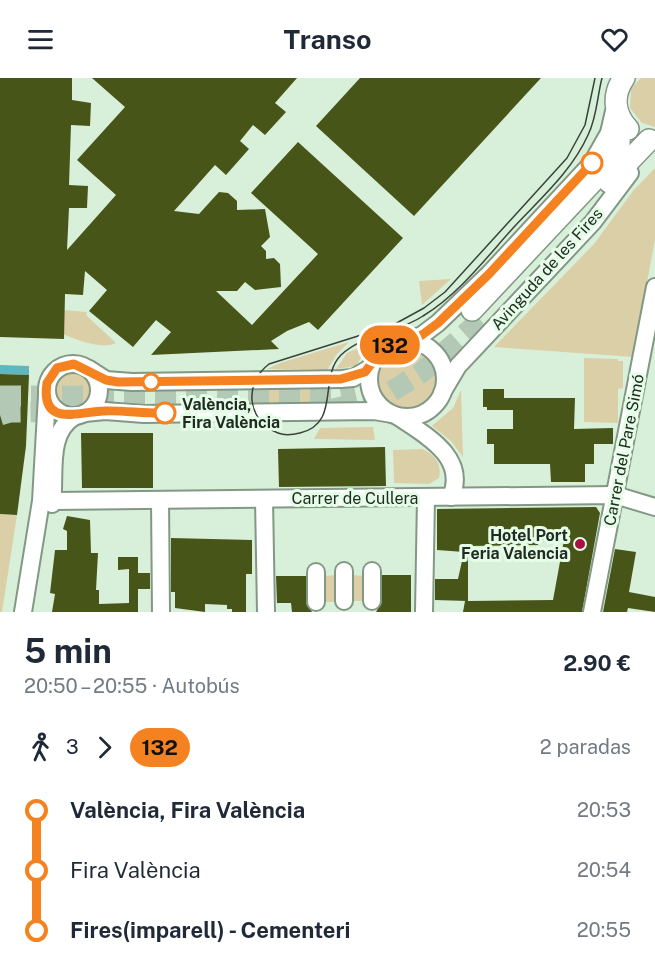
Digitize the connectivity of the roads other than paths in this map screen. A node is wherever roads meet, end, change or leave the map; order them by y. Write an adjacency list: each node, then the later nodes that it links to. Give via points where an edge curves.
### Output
1 (617, 95): 2 (main road, via 632,132); 2 (main road, Avinguda de les Fires, via 619,144 608,165 477,315); 4 (street, via 609,133 592,163 438,323 422,335)
2 (653, 142): 7 (street, Avinguda de les Fires, via 593,222 458,366)
3 (655, 287): 11 (street, Carrer del Pare Simó)
4 (406, 340): 5 (street, via 382,350); 7 (street, via 426,346 442,362)
5 (370, 368): 6 (street, via 353,378 341,379 132,382 106,380); 10 (street, via 371,392 383,409)
6 (89, 369): 8 (street, via 74,364 57,368 47,383); 9 (street, via 99,391 96,403)
7 (442, 393): 10 (street, via 430,410 420,415)
8 (46, 395): 9 (street, via 56,411); 24 (street, via 41,501)
9 (80, 415): 10 (street, via 105,411 374,411); 16 (street, via 61,427 56,443)
10 (394, 415): 13 (street, via 437,443 449,458 456,475)
11 (615, 495): 13 (street, Carrer de Cullera); 17 (street, Carrer de Cullera); 29 (street, Carrer del Pare Simó)
12 (426, 497): 13 (street, Carrer de Cullera); 14 (street, Carrer de Cullera); 28 (street)
13 (451, 497)
14 (264, 499): 15 (street, Carrer de Cullera); 27 (street)
15 (160, 500): 16 (street, Carrer de Cullera); 26 (street)
16 (53, 501): 25 (street)
17 (655, 507)
18 (344, 571): 21 (street)
19 (372, 571): 22 (street)
20 (316, 572): 23 (street)
21 (344, 601)
22 (372, 601)
23 (316, 602)
24 (23, 612)
25 (35, 612)
26 (161, 612)
27 (266, 612)
28 (424, 612)
29 (592, 612)

